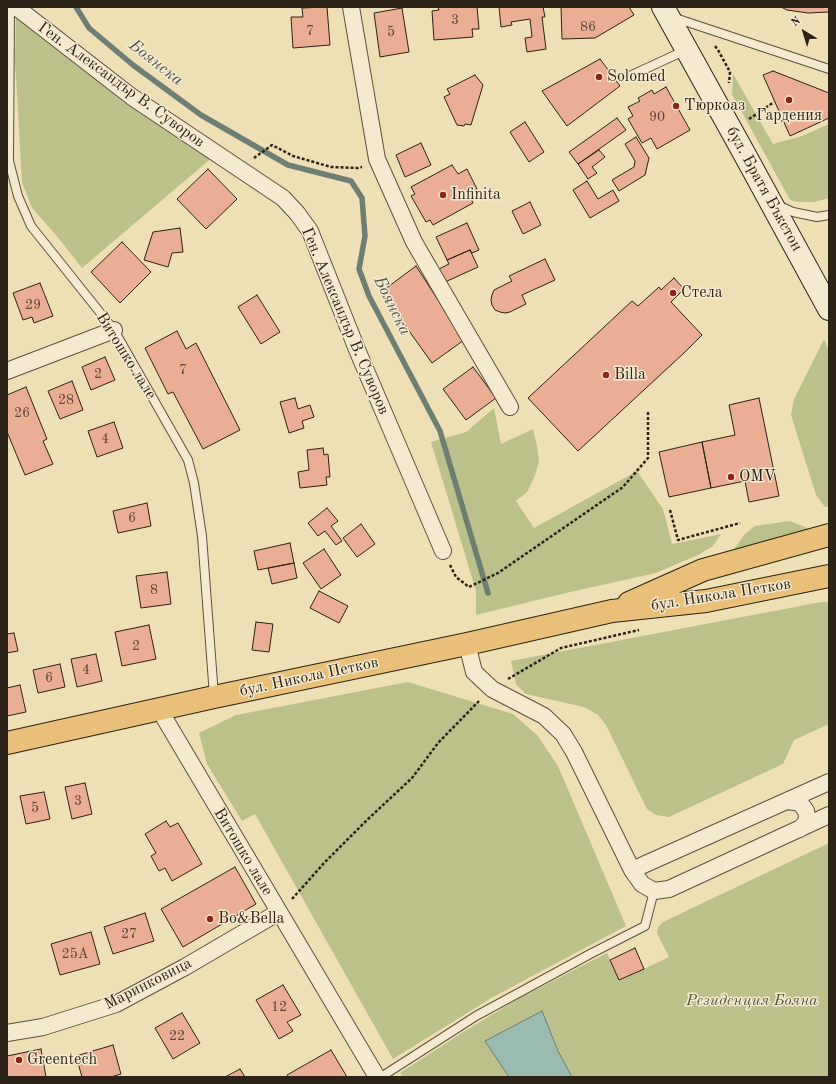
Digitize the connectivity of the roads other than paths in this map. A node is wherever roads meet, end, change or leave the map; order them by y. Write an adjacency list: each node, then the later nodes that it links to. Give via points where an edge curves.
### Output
1 (10, 7): 11 (lane, Витошко лале, via 9,161 18,196 31,226)
2 (16, 7): 15 (street, Ген. Александър В. Суворов, via 132,97 283,198 298,213 310,231 358,352)
3 (351, 7): 13 (street, via 377,159 414,242)
4 (665, 11): 5 (street, бул. Братя Бъкстон); 6 (lane)
5 (687, 50): 7 (lane); 8 (street, бул. Братя Бъкстон)
6 (829, 69)
7 (632, 75)
8 (770, 201): 9 (lane, via 793,212 817,217); 10 (street, бул. Братя Бъкстон)
9 (829, 215)
10 (829, 309)
11 (114, 330): 12 (street); 19 (lane, Витошко лале, via 188,460 202,536)
12 (7, 371)
13 (510, 407)
14 (829, 535): 17 (highway, бул. Никола Петков, via 703,570)
15 (443, 551)
16 (829, 576): 17 (highway, бул. Никола Петков, via 706,601)
17 (612, 611): 18 (highway, бул. Никола Петков)
18 (467, 644): 19 (highway, бул. Никола Петков); 26 (street, via 474,672 492,689 544,716 563,734)
19 (214, 697): 20 (highway, бул. Никола Петков)
20 (159, 709): 21 (highway, бул. Никола Петков); 28 (street, Витошко лале)
21 (7, 743)
22 (829, 782): 23 (street)
23 (787, 801): 25 (street, via 801,804 806,811 806,822); 26 (street)
24 (829, 816): 25 (street)
25 (800, 829): 27 (street, via 669,889)
26 (632, 870): 27 (street, via 642,884)
27 (654, 891): 31 (lane, via 645,926 476,1016)
28 (279, 912): 29 (street, Маринковица, via 116,1004 43,1027); 30 (street, Витошко лале)
29 (7, 1033)
30 (378, 1077)
31 (381, 1077)

